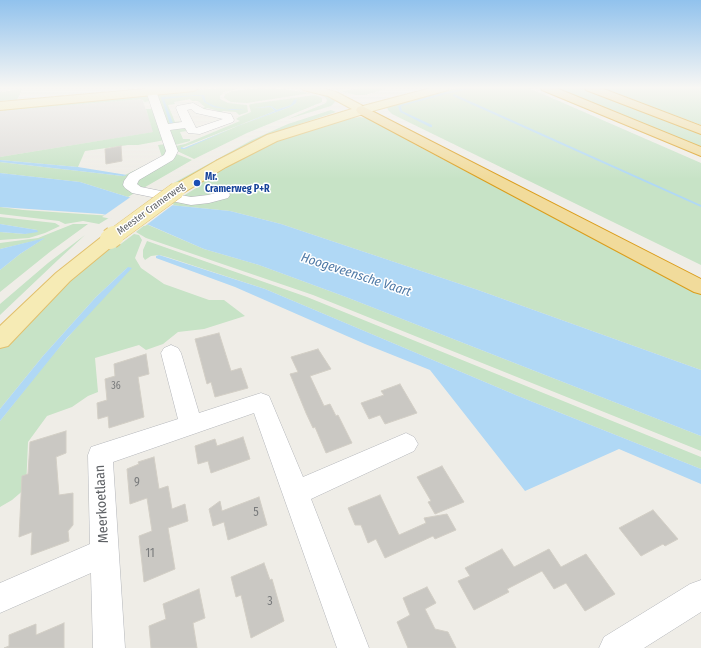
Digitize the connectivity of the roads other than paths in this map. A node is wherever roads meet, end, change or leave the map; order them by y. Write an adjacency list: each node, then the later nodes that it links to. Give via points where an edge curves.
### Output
1 (160, 118): 9 (street)
2 (325, 118): 14 (main road, Meester Cramerweg, bridge, via 272,138 169,189)
3 (385, 118): 16 (highway)
4 (387, 118): 15 (highway)
5 (616, 118): 12 (highway)
6 (618, 118): 11 (highway)
7 (670, 118): 10 (highway)
8 (188, 124): 9 (street)
9 (164, 128): 13 (street, via 171,154 134,177 131,181 132,187 191,201)
10 (701, 130)
11 (701, 152)
12 (701, 157)
13 (222, 195)
14 (102, 237): 17 (main road, Meester Cramerweg, via 34,288); 18 (main road, Meester Cramerweg)
15 (701, 272)
16 (701, 287)
17 (0, 320)
18 (0, 340)
19 (171, 353): 20 (street)
20 (190, 426): 22 (street, Meerkoetlaan, via 261,402); 23 (street, Meerkoetlaan, via 100,455)
21 (406, 444): 22 (street)
22 (296, 493): 27 (street, Meerkoetlaan)
23 (105, 552): 25 (street, Meerkoetlaan); 26 (street, Meerkoetlaan)
24 (701, 595): 28 (street)
25 (0, 598)
26 (109, 648)
27 (352, 648)
28 (615, 648)

